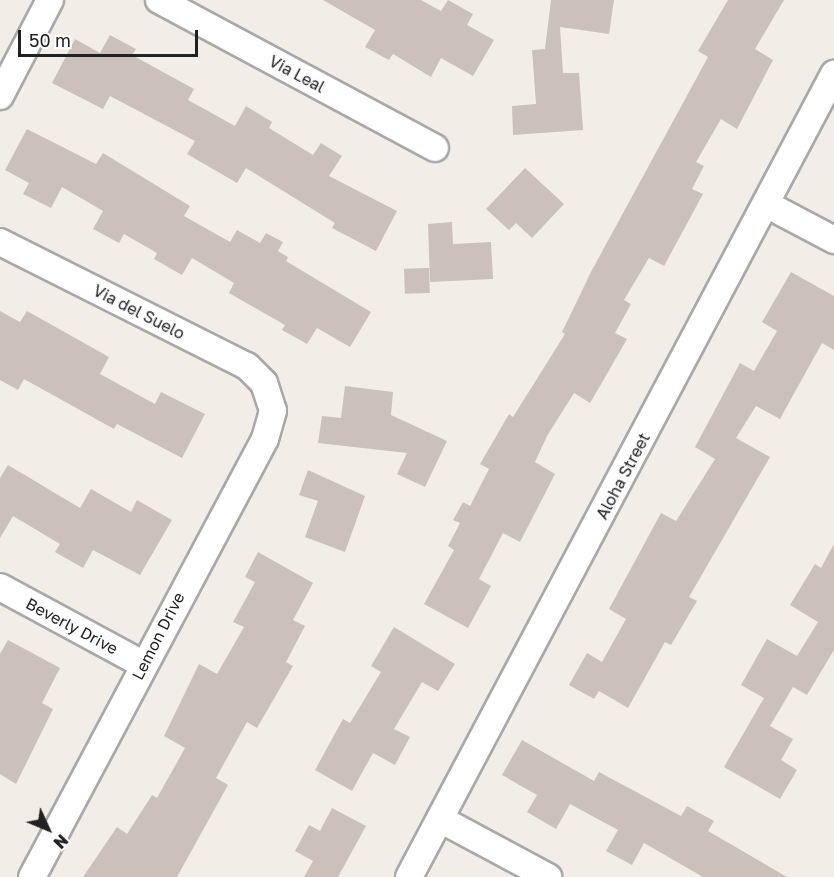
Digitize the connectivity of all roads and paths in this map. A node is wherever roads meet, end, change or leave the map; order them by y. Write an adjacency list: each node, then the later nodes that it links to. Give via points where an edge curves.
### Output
1 (50, 0): 4 (street)
2 (159, 0): 5 (street, Via Leal)
3 (834, 74): 6 (street, Aloha Street)
4 (0, 96)
5 (435, 148)
6 (766, 204): 7 (street); 12 (street, Aloha Street)
7 (834, 240)
8 (0, 242): 9 (street, Via del Suelo, via 219,349 247,366)
9 (269, 393): 11 (street, Lemon Drive, via 273,411 265,439)
10 (0, 587): 11 (street, Beverly Drive)
11 (144, 665): 13 (street, Lemon Drive)
12 (440, 819): 14 (street, Aloha Street); 15 (street)
13 (32, 877)
14 (409, 877)
15 (548, 877)

